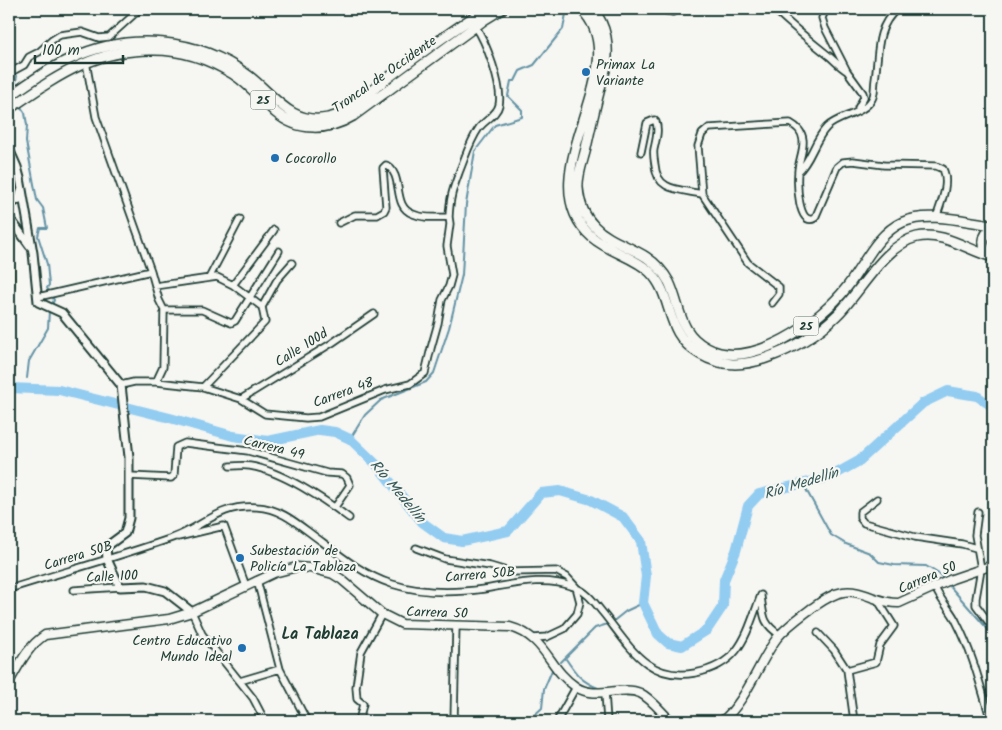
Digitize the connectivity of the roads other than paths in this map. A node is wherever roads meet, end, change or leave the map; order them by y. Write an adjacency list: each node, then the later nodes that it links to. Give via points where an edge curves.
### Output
1 (140, 9): 13 (street, via 107,38 82,32 65,34 29,56 24,65)
2 (486, 9): 15 (highway, Troncal de Occidente / 25, via 349,109 327,118 295,115 249,76 212,54 155,42 118,44 83,54 56,66)
3 (502, 9): 11 (highway, Troncal de Occidente / 25)
4 (581, 9): 34 (highway, 25, via 593,23 599,38 599,59 569,180 574,211 582,226 598,242 650,272 662,288 676,330 691,348 706,358 736,365 756,362 792,347 836,316 890,252 911,239 937,236)
5 (595, 9): 27 (highway, 25, via 604,26 608,49 578,178 579,200 601,233 643,255 662,271 685,327 702,346 722,354 733,354 784,340 838,298 888,231 909,220)
6 (656, 9): 7 (street, via 673,12)
7 (678, 9)
8 (774, 9): 14 (street)
9 (826, 9): 14 (street, via 822,18 825,28)
10 (897, 9): 17 (street, via 879,37 873,98)
11 (476, 26): 12 (highway, Troncal de Occidente / 25, via 353,116 325,127 300,125 283,118 234,75 211,62 184,53 137,50); 26 (street, via 492,60 499,107 468,146 453,188)
12 (86, 62): 16 (highway, Troncal de Occidente / 25, via 59,75); 36 (street, via 96,116)
13 (9, 71)
14 (847, 71): 17 (street, via 863,93)
15 (9, 97)
16 (9, 109)
17 (859, 110): 21 (street, via 828,126)
18 (9, 142): 20 (street)
19 (641, 152): 23 (street, via 647,123 654,120 658,127 654,152 659,182)
20 (11, 153): 22 (street)
21 (798, 172): 23 (street, via 803,141 797,126 790,123 709,128 702,134 698,146); 27 (street, via 803,217 811,221 837,167 843,162 936,166 946,174 946,184)
22 (22, 189): 24 (street, via 19,199); 33 (street)
23 (702, 194): 42 (street, via 748,264 779,287 779,294)
24 (9, 205)
25 (9, 217): 33 (street, via 29,242)
26 (449, 218): 29 (street, via 419,216 407,211 393,172 386,165 383,168 384,211 377,215 355,215); 49 (street, Carrera 48, via 447,246 452,275 442,300 425,373 410,384 385,390 319,417 265,414)
27 (936, 218): 30 (highway, 25)
28 (240, 219): 37 (street)
29 (339, 223)
30 (993, 226): 34 (highway, via 983,242 986,252)
31 (274, 230): 38 (street)
32 (279, 251): 41 (street)
33 (33, 253): 40 (street)
34 (993, 257)
35 (292, 263): 43 (street, via 277,280)
36 (151, 271): 39 (street); 40 (street)
37 (209, 278): 38 (street, via 217,277); 39 (street)
38 (233, 285): 41 (street)
39 (155, 286): 44 (street)
40 (41, 295): 47 (street, via 38,302 62,313)
41 (249, 296): 43 (street); 44 (street, via 231,323 202,310)
42 (772, 303)
43 (262, 307): 48 (street, via 265,322)
44 (164, 310): 46 (street, via 163,367)
45 (374, 314): 49 (street, Calle 100d)
46 (156, 382): 47 (street, Carrera 48); 48 (street, Carrera 48)
47 (121, 385): 53 (street)
48 (203, 387): 49 (street, Carrera 48)
49 (241, 399)
50 (269, 457): 52 (street); 53 (street, Carrera 49, via 185,443 176,447 171,478); 55 (street, Carrera 49, via 342,474 350,485)
51 (230, 466): 52 (street, Carrera 49)
52 (267, 471): 55 (street, Carrera 49)
53 (129, 476): 61 (street, via 128,527 106,547)
54 (877, 498): 60 (street, via 860,512 864,524)
55 (335, 507): 57 (street, Carrera 49)
56 (978, 512): 60 (street)
57 (349, 518)
58 (176, 537): 61 (street, Carrera 50B); 65 (street, via 224,526); 67 (street, Carrera 50B, via 212,516 244,506 260,507 275,510 356,567 394,584 449,591 538,581)
59 (416, 548): 67 (street, via 445,559 510,572 556,571)
60 (976, 548): 63 (street)
61 (107, 559): 66 (street); 69 (street, Carrera 50B)
62 (993, 565): 63 (main road, Carrera 50)
63 (980, 569): 68 (main road, Carrera 50); 75 (street, via 976,605)
64 (257, 580): 65 (main road, Carrera 50); 73 (main road, Carrera 50, via 290,568 320,570 342,578); 79 (street)
65 (246, 586): 72 (main road, Carrera 50)
66 (120, 587): 70 (street, Calle 100); 72 (street, Calle 100, via 146,586 165,591)
67 (576, 587): 77 (street, Carrera 50B, via 589,595 638,656 648,666 660,671 674,674 706,671 731,658 745,636 761,595 765,622); 78 (street, via 580,602 572,621 564,630)
68 (935, 587): 71 (main road, Carrera 50, via 899,603); 94 (street, via 939,598 958,622)
69 (9, 589)
70 (74, 590)
71 (877, 599): 77 (main road, Carrera 50, via 841,592 824,600); 80 (street, via 894,625 880,645 876,662)
72 (192, 612): 81 (street, Calle 100, via 202,634); 82 (main road, Carrera 50, via 169,619 45,635 30,648)
73 (382, 614): 74 (main road, Carrera 50, via 411,625); 87 (street, via 360,652 356,687 357,699 362,702)
74 (456, 625): 78 (main road, Carrera 50, via 510,627); 88 (street)
75 (993, 628)
76 (818, 633): 80 (street)
77 (780, 635): 92 (main road, Carrera 50, via 737,704)
78 (534, 638): 83 (main road, Carrera 50)
79 (280, 669): 81 (street); 86 (street)
80 (847, 670): 93 (street)
81 (240, 681): 85 (street, Calle 100)
82 (9, 682)
83 (576, 687): 84 (main road, via 590,693); 89 (street)
84 (605, 692): 90 (street); 91 (main road, via 641,694)
85 (265, 721)
86 (307, 721)
87 (359, 721)
88 (454, 721)
89 (557, 721)
90 (607, 721)
91 (671, 721)
92 (722, 721)
93 (854, 721)
94 (991, 721)

